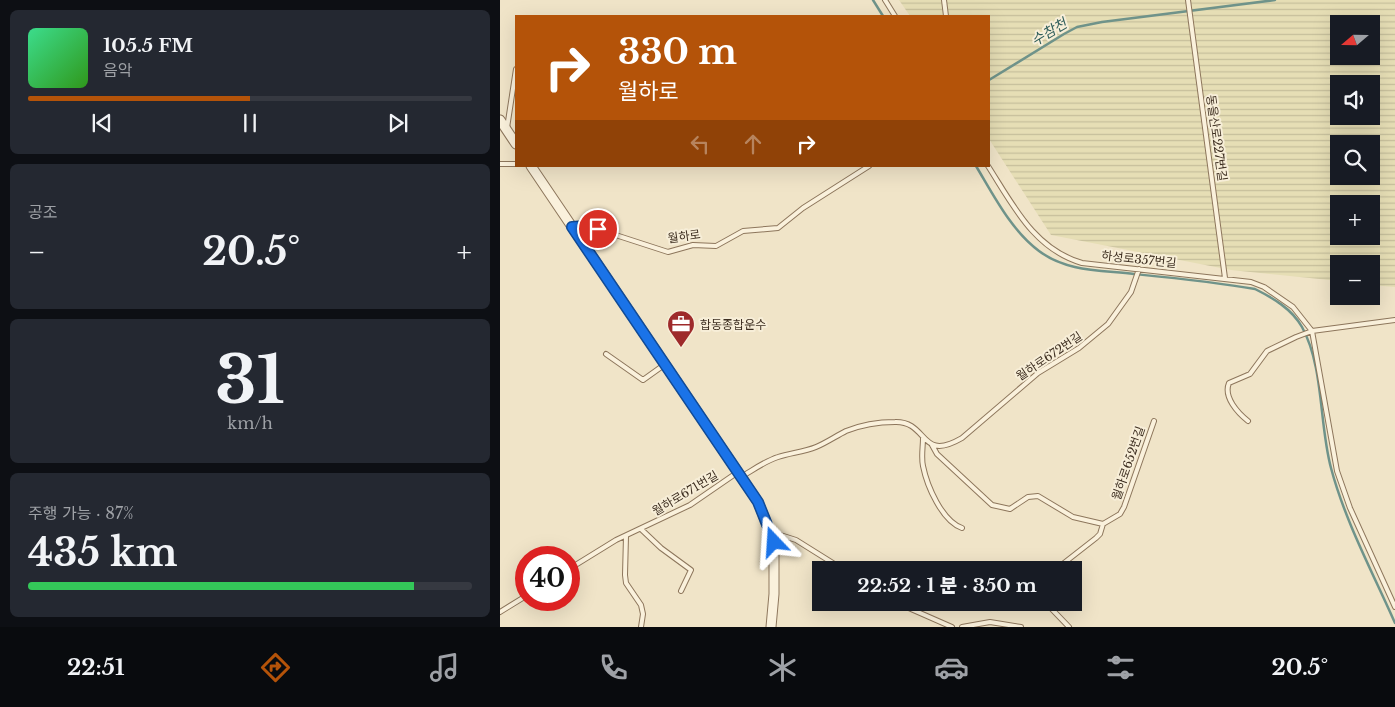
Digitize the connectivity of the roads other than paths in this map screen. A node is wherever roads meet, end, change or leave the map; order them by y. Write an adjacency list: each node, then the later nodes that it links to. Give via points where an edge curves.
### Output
1 (885, 0): 4 (lane)
2 (944, 0): 5 (lane)
3 (1188, 1): 17 (lane, 동을산로227번길)
4 (894, 15)
5 (946, 15)
6 (515, 76): 8 (lane)
7 (500, 120): 8 (street)
8 (507, 131): 9 (street)
9 (515, 143)
10 (500, 164): 11 (lane)
11 (515, 164)
12 (532, 167): 15 (street)
13 (867, 167): 15 (lane, 월하로, via 778,228 744,231 716,246 693,246 668,252 592,227)
14 (989, 167): 16 (lane, 하성로357번길, via 1019,215 1052,250 1082,263)
15 (572, 227): 21 (street)
16 (1139, 270): 17 (lane, 하성로357번길); 25 (lane, 월하로672번길, via 1120,310 1092,338 1038,373 962,438 945,446)
17 (1225, 278): 19 (lane, 하성로357번길, via 1250,282 1279,296 1303,317)
18 (1395, 320): 19 (lane)
19 (1310, 332): 23 (lane, via 1267,352 1250,374 1229,383 1228,393 1234,408); 37 (lane, 하성로357번길, via 1337,471 1350,508)
20 (606, 354): 21 (lane, via 643,380)
21 (664, 365): 26 (street)
22 (1154, 421): 27 (lane, 월하로652번길, via 1124,507 1120,514)
23 (1248, 421)
24 (923, 438): 25 (lane); 26 (lane, via 904,422 867,425); 28 (lane, via 923,465 927,479 950,521)
25 (932, 445): 27 (lane, via 937,454 992,505 1010,509 1028,497 1038,496 1073,517)
26 (739, 475): 29 (lane, 월하로671번길); 30 (street, via 758,502)
27 (1103, 524): 33 (lane, 월하로652번길, via 1100,534)
28 (962, 528)
29 (642, 530): 31 (lane, 월하로671번길); 35 (lane, 월하로671번길, via 692,570)
30 (771, 532): 32 (lane, via 796,540); 42 (street, via 775,562)
31 (626, 536): 34 (lane, 월하로671번길); 41 (lane, via 626,583 641,605)
32 (830, 561)
33 (1066, 561)
34 (580, 563)
35 (681, 591)
36 (515, 603): 40 (lane)
37 (1395, 607)
38 (916, 611): 43 (lane)
39 (1055, 611): 46 (lane)
40 (500, 612)
41 (641, 627)
42 (771, 627)
43 (952, 627)
44 (962, 627): 45 (lane, via 990,622)
45 (1022, 627)
46 (1069, 627)

